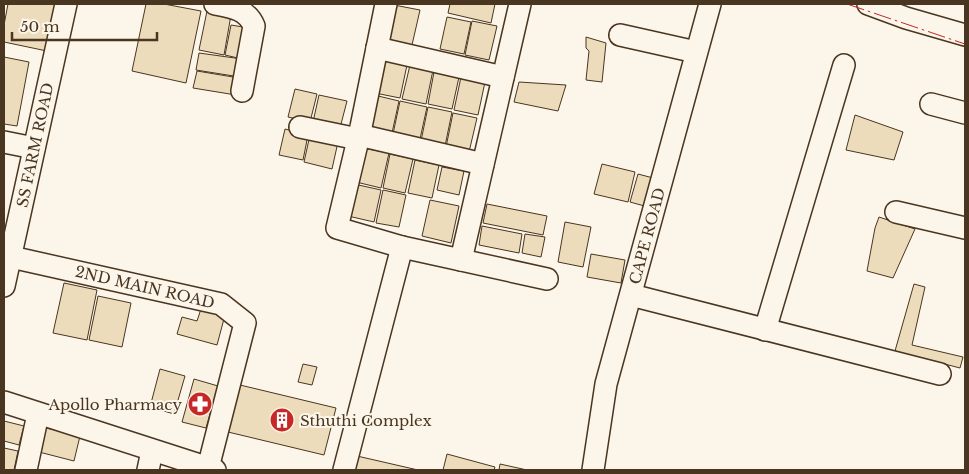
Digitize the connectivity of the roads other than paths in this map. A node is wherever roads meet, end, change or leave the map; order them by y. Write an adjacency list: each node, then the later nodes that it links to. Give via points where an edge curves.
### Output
1 (66, 4): 19 (street, SS FARM ROAD)
2 (215, 4): 13 (street, via 244,12 254,26)
3 (386, 4): 9 (street)
4 (520, 4): 12 (street)
5 (710, 4): 10 (street, CAPE ROAD)
6 (868, 4): 8 (street)
7 (620, 35): 10 (street)
8 (965, 36)
9 (377, 48): 12 (street); 17 (street)
10 (696, 52): 28 (street, CAPE ROAD)
11 (844, 65): 29 (street)
12 (503, 77): 20 (street)
13 (242, 91)
14 (932, 104): 15 (street)
15 (965, 113)
16 (300, 127): 17 (street)
17 (358, 137): 20 (street); 23 (street, via 338,228)
18 (4, 142): 19 (street)
19 (34, 148): 24 (street, SS FARM ROAD)
20 (483, 164): 25 (street)
21 (896, 212): 22 (street)
22 (965, 228)
23 (402, 247): 25 (street); 36 (street)
24 (11, 257): 27 (street, SS FARM ROAD); 34 (street, 2ND MAIN ROAD, via 221,304 245,323)
25 (461, 260): 26 (street)
26 (547, 279)
27 (4, 285)
28 (631, 294): 29 (street); 37 (street, CAPE ROAD, via 606,384)
29 (765, 330): 30 (street)
30 (940, 374)
31 (4, 402): 32 (street)
32 (38, 414): 33 (street); 35 (street)
33 (150, 460): 34 (street)
34 (211, 469)
35 (26, 470)
36 (344, 470)
37 (594, 470)

